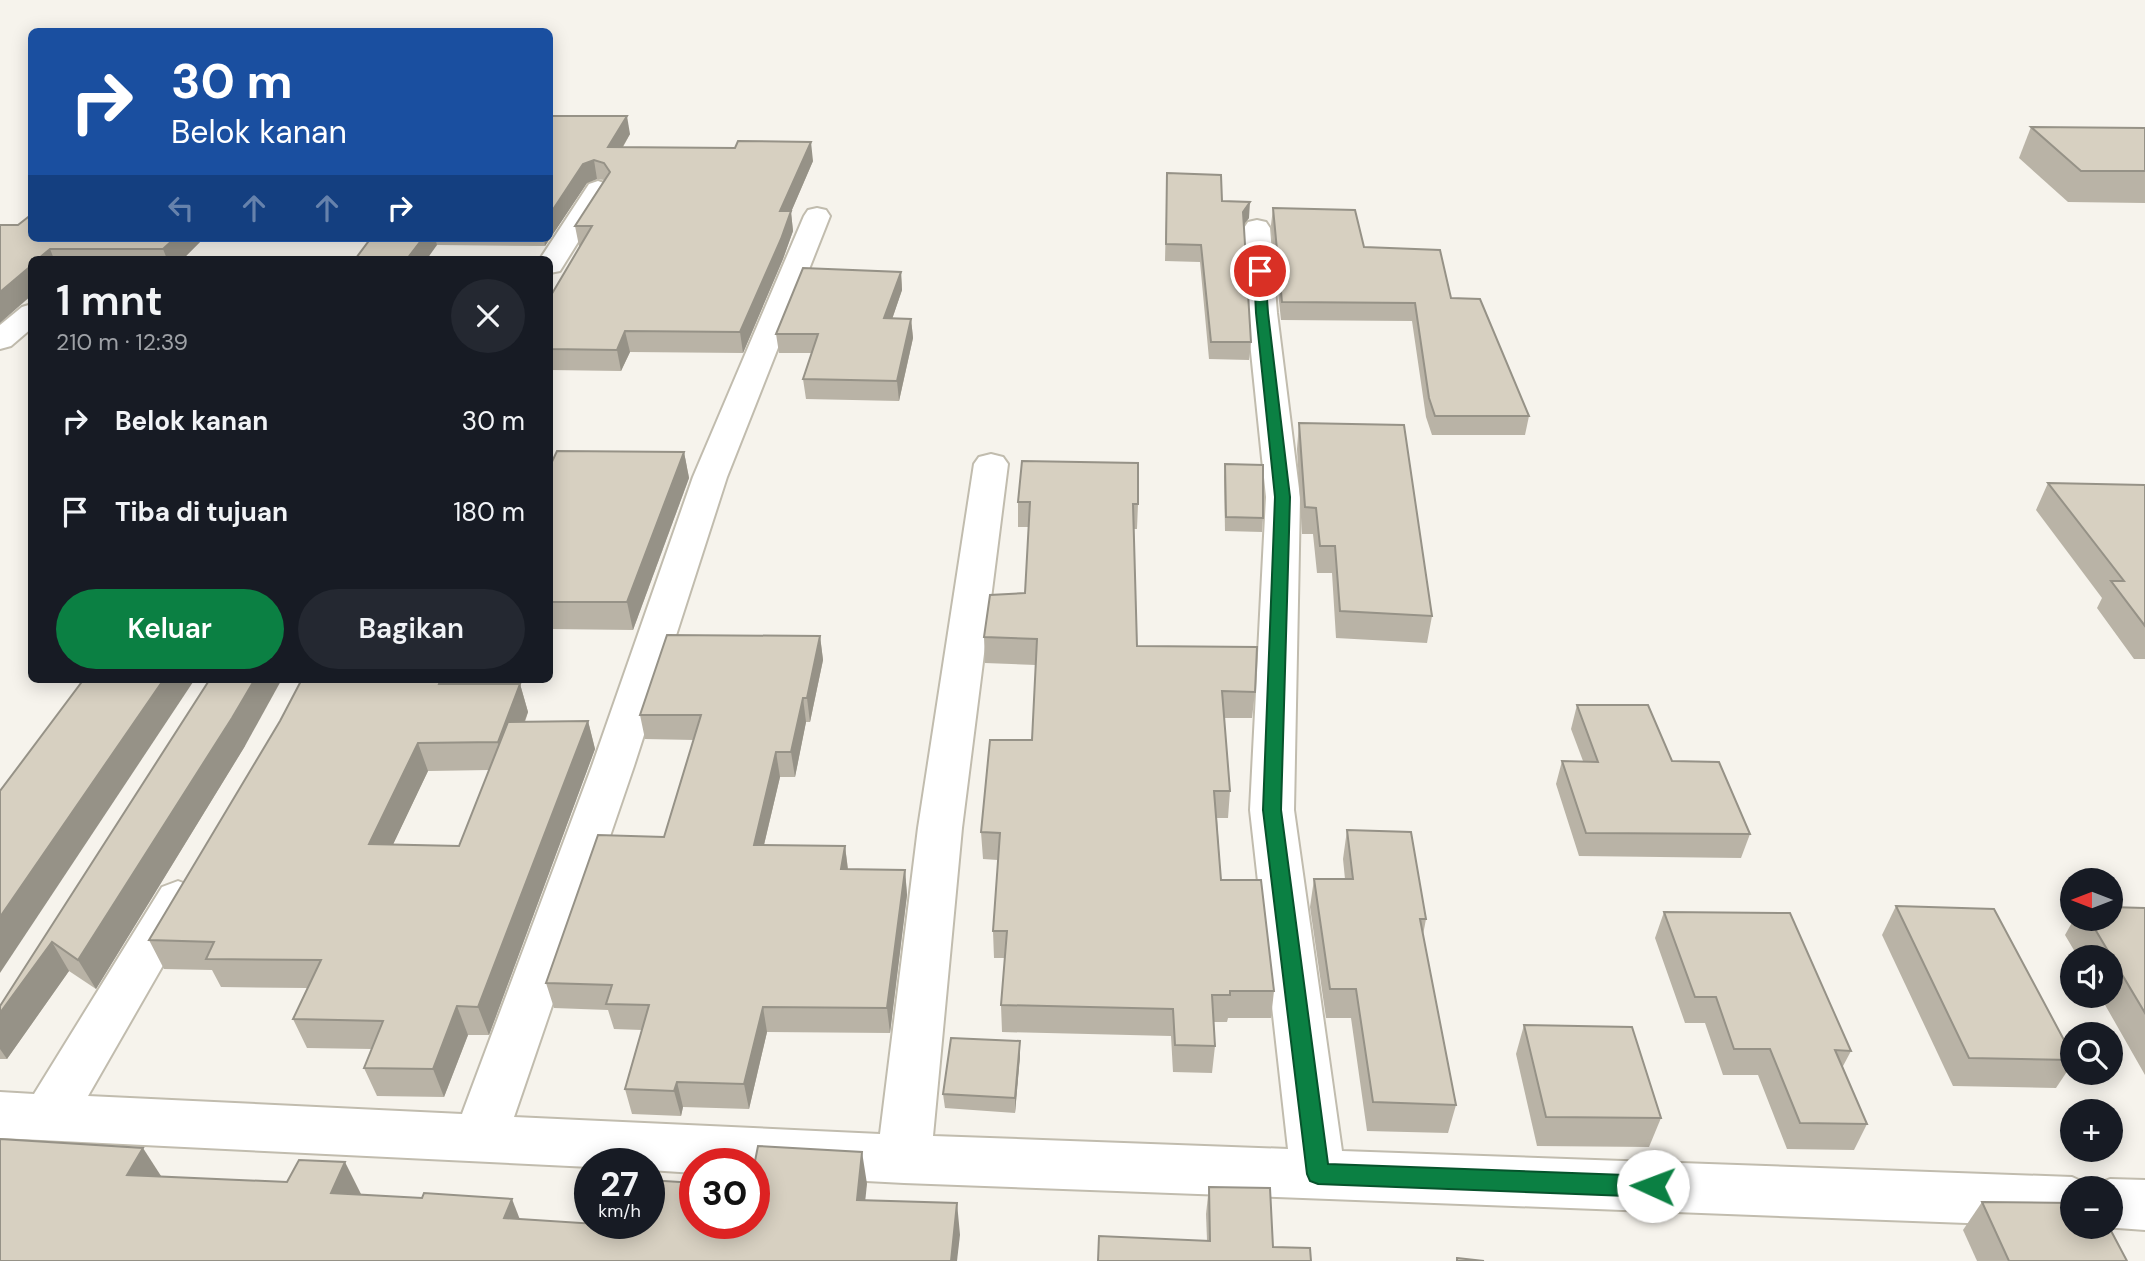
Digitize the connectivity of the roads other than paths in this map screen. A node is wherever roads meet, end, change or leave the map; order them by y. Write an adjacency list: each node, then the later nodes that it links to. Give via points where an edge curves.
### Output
1 (598, 190): 4 (street)
2 (817, 216): 10 (street, via 710,477 613,766)
3 (1257, 228): 12 (street, via 1283,497 1272,810)
4 (553, 260)
5 (28, 316): 6 (street)
6 (0, 340)
7 (991, 464): 11 (street, via 940,828)
8 (197, 867): 9 (street)
9 (24, 1116): 10 (street)
10 (480, 1137): 11 (street)
11 (904, 1159): 12 (street)
12 (1318, 1174): 13 (street)
13 (2060, 1202)
14 (2123, 1204): 15 (street)
15 (2145, 1205)

